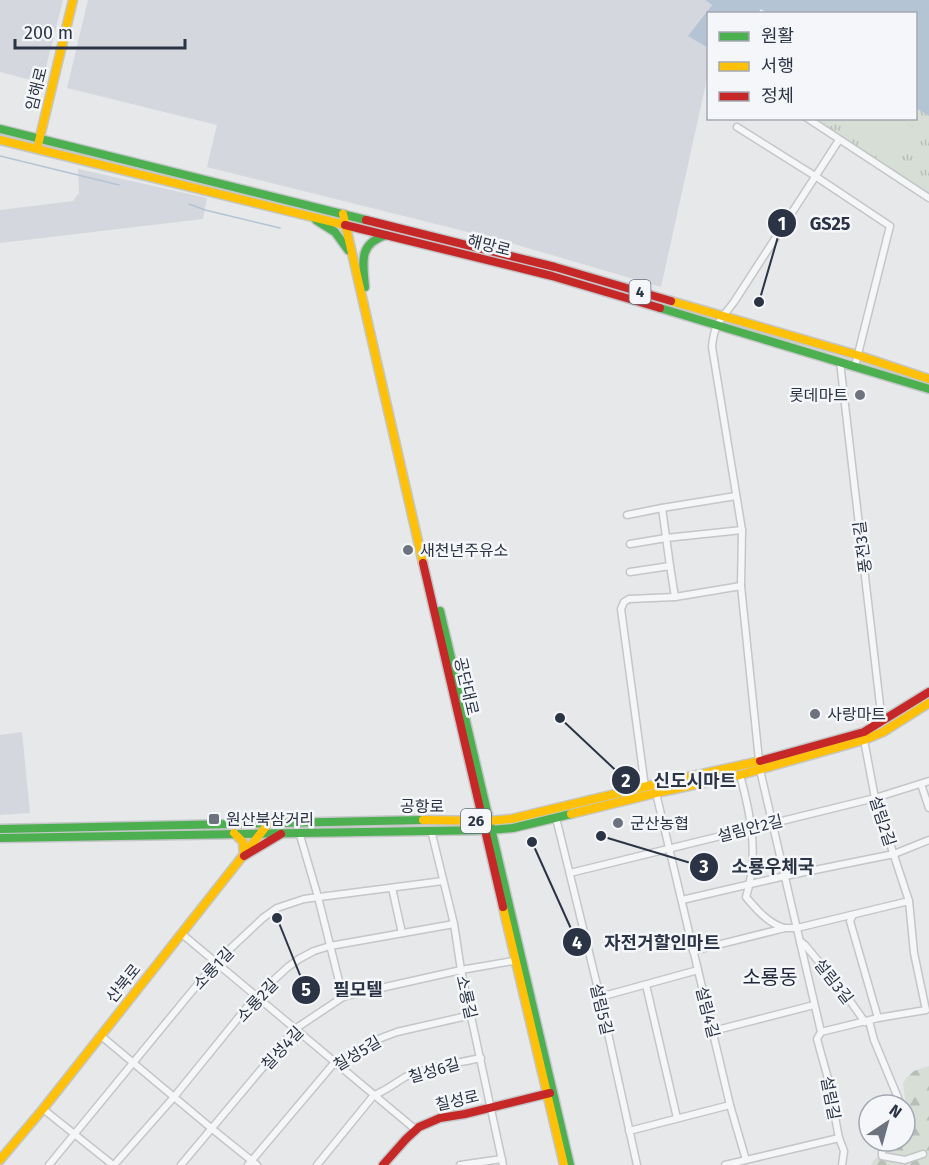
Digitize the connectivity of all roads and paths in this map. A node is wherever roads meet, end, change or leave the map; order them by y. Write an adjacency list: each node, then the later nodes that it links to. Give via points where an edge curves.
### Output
1 (73, 0): 5 (main road, 임해로)
2 (810, 120): 7 (street)
3 (737, 127): 9 (street)
4 (0, 129): 5 (main road, 4)
5 (39, 138): 8 (main road, 임해로); 11 (main road, 해망로 / 4)
6 (0, 140): 8 (main road, 4)
7 (839, 140): 9 (street); 10 (street)
8 (37, 149): 12 (main road, 해망로 / 4)
9 (816, 176): 17 (street); 19 (street, via 890,226)
10 (929, 198)
11 (346, 215): 13 (main road, 공단대로); 17 (main road, 해망로 / 4, via 555,267)
12 (310, 218): 13 (main road, 해망로 / 4); 15 (main road, via 338,234)
13 (348, 226): 14 (main road, 해망로 / 4); 15 (main road, 공단대로); 16 (main road, 공단대로)
14 (386, 235): 16 (main road, via 369,243 366,250); 18 (main road, 해망로 / 4, via 552,276)
15 (353, 259): 49 (main road, 공단대로)
16 (365, 287): 49 (main road, 공단대로)
17 (723, 316): 18 (street); 19 (main road, 해망로 / 4)
18 (716, 326): 20 (main road, 해망로 / 4); 24 (street, 설림길, via 712,347)
19 (857, 355): 21 (street); 22 (main road, 해망로 / 4)
20 (840, 362): 21 (main road, 해망로 / 4); 36 (street, 풍전3길)
21 (855, 366): 23 (main road, 해망로 / 4)
22 (929, 379)
23 (929, 389)
24 (736, 496): 25 (street); 27 (street, 설림길)
25 (662, 508): 26 (street); 28 (street)
26 (627, 514)
27 (742, 530): 28 (street); 32 (street, 설림길)
28 (666, 538): 29 (street); 30 (street)
29 (630, 544)
30 (670, 567): 31 (street); 33 (street)
31 (630, 572)
32 (741, 586): 33 (street); 38 (street, 설림길)
33 (675, 597): 42 (street, via 629,599 621,609)
34 (929, 692): 36 (main road, 공항로 / 26)
35 (929, 703): 36 (main road, 공항로 / 26)
36 (882, 727): 37 (main road, 공항로 / 26); 38 (main road, 공항로 / 26)
37 (864, 740): 38 (main road, 공항로 / 26); 44 (street, 설림2길)
38 (760, 765): 39 (main road, 공항로 / 26); 42 (main road, 공항로 / 26); 47 (street, 설림길)
39 (740, 775): 43 (main road, 공항로 / 26); 50 (street)
40 (929, 781): 41 (street, 설림안2길)
41 (921, 784): 44 (street, 설림안2길); 45 (street)
42 (645, 787): 49 (main road, 공항로 / 26)
43 (656, 794): 46 (main road, 공항로 / 26); 59 (street, 설림4길)
44 (875, 798): 47 (street, 설림안2길); 60 (street, 설림2길)
45 (929, 808)
46 (556, 818): 49 (main road, 공항로 / 26, via 513,828); 62 (street, 설림5길)
47 (772, 823): 50 (street, 설림안2길); 63 (street, 설림길)
48 (268, 824): 49 (main road, 공항로 / 26, via 431,820); 51 (main road, 공항로 / 26); 56 (main road, 산북로)
49 (487, 826): 52 (main road, 공항로 / 26); 79 (main road, 공단대로)
50 (752, 828): 59 (street, 설림안2길); 65 (street)
51 (0, 829)
52 (431, 830): 54 (main road, 공항로 / 26); 64 (street, 소룡길)
53 (285, 832): 54 (main road, 공항로 / 26); 56 (main road, 공항로 / 26); 61 (main road)
54 (299, 832): 67 (street)
55 (234, 833): 56 (main road, 공항로 / 26); 57 (main road, 공항로 / 26); 61 (main road, via 243,842)
56 (262, 833): 61 (main road, 산북로)
57 (0, 838)
58 (929, 840): 60 (street)
59 (668, 848): 62 (street, 설림안2길); 68 (street, 설림4길)
60 (894, 854): 63 (street); 69 (street, 설림2길)
61 (244, 856): 75 (main road, 산북로)
62 (570, 873): 85 (street, 설림5길)
63 (786, 876): 65 (street); 73 (street, 설림길)
64 (444, 881): 66 (street, 소룡1길); 71 (street, 소룡길)
65 (750, 884): 68 (street); 72 (street, via 746,897 763,915)
66 (392, 888): 67 (street, 소룡1길); 74 (street)
67 (318, 897): 77 (street); 80 (street, 소룡1길, via 277,908)
68 (682, 900): 78 (street, 설림4길)
69 (909, 901): 70 (street); 89 (street, 설림2길, via 914,953 926,1010)
70 (853, 915): 73 (street); 89 (street, via 850,921)
71 (454, 924): 74 (street, 소룡2길); 81 (street, 소룡길)
72 (785, 928): 73 (street); 78 (street)
73 (797, 928): 76 (street, 설림길)
74 (402, 933): 77 (street, 소룡2길)
75 (182, 934): 80 (street); 94 (main road, 산북로)
76 (800, 941): 87 (street, 설림길); 90 (street, 설림3길)
77 (330, 946): 84 (street, 소룡2길, via 299,959); 86 (street)
78 (693, 951): 82 (street, 설림4길)
79 (519, 960): 81 (street, 칠성4길); 98 (main road, 공단대로)
80 (216, 962): 84 (street); 96 (street, 소룡1길)
81 (461, 970): 86 (street, 칠성4길); 88 (street, 소룡길)
82 (698, 970): 83 (street); 92 (street, 설림4길)
83 (646, 985): 85 (street); 105 (street)
84 (256, 996): 91 (street); 101 (street, 소룡2길)
85 (600, 997): 108 (street, 설림5길)
86 (343, 998): 91 (street, 칠성4길)
87 (814, 1005): 92 (street); 93 (street, 설림길)
88 (471, 1015): 95 (street, 소룡길); 97 (street, 칠성5길, via 397,1032)
89 (878, 1018): 90 (street, 설림2길)
90 (867, 1021): 93 (street); 99 (street, 설림3길)
91 (295, 1029): 97 (street); 106 (street, 칠성4길)
92 (713, 1031): 102 (street, 설림4길)
93 (821, 1032): 110 (street, 설림길, via 817,1039)
94 (100, 1035): 96 (street); 104 (main road, 산북로)
95 (481, 1058): 100 (street, 칠성6길, via 410,1075); 103 (street, 소룡길)
96 (132, 1062): 101 (street); 109 (street, 소룡1길)
97 (335, 1062): 100 (street); 116 (street, 칠성5길)
98 (551, 1093): 103 (main road, 칠성로); 123 (main road, 공단대로); 124 (main road, 공단대로)
99 (896, 1093)
100 (374, 1095): 107 (street); 120 (street, 칠성6길)
101 (174, 1097): 106 (street); 118 (street, 소룡2길)
102 (730, 1105): 105 (street); 114 (street, 설림4길)
103 (490, 1107): 107 (main road, 칠성로, via 440,1118); 115 (street, 소룡길)
104 (43, 1109): 109 (street); 113 (main road, 산북로)
105 (677, 1118): 108 (street)
106 (211, 1128): 116 (street); 119 (street, 칠성4길)
107 (416, 1130): 121 (main road, 칠성로)
108 (629, 1131): 125 (street, 설림5길)
109 (75, 1134): 117 (street, 소룡1길); 118 (street)
110 (839, 1138): 114 (street); 127 (street, 설림길, via 844,1151)
111 (882, 1153): 112 (street, via 904,1160)
112 (923, 1154)
113 (0, 1160)
114 (746, 1160): 126 (street)
115 (503, 1162): 122 (street)
116 (253, 1164)
117 (49, 1165)
118 (114, 1165)
119 (181, 1165)
120 (316, 1165)
121 (383, 1165)
122 (460, 1165)
123 (564, 1165)
124 (570, 1165)
125 (637, 1165)
126 (725, 1165)
127 (842, 1165)

